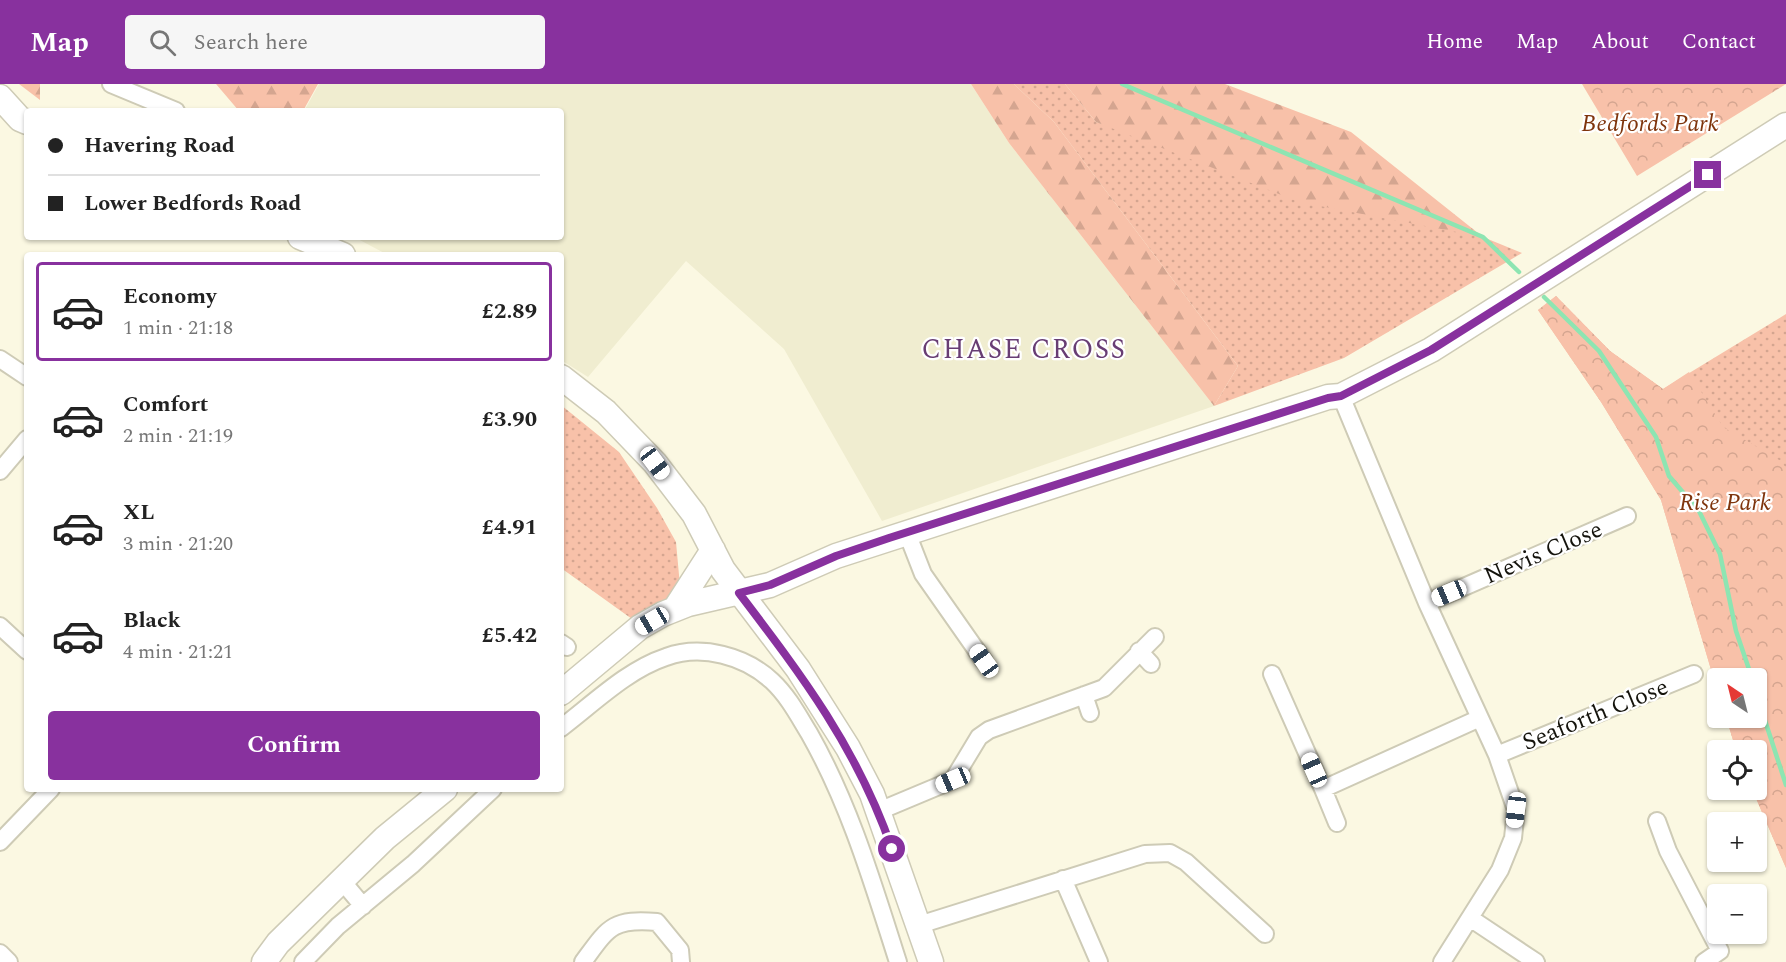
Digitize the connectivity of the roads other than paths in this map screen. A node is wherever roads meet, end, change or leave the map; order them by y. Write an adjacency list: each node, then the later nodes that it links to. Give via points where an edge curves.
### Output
1 (111, 84): 3 (street)
2 (0, 97): 4 (main road)
3 (169, 108)
4 (24, 121)
5 (1786, 125): 11 (main road, via 1431,350)
6 (307, 240): 7 (main road)
7 (336, 252)
8 (0, 359): 9 (street)
9 (24, 375)
10 (564, 379): 16 (main road, via 606,412 655,463 694,514)
11 (1341, 396): 15 (main road); 18 (street)
12 (24, 443): 13 (street)
13 (0, 471)
14 (1627, 516): 18 (street, Nevis Close)
15 (907, 533): 17 (main road); 24 (street, via 923,574)
16 (713, 550): 17 (main road); 19 (main road)
17 (739, 593): 19 (main road); 38 (main road, via 805,679 848,748)
18 (1427, 603): 31 (street)
19 (675, 609): 28 (main road, via 640,627)
20 (0, 626): 22 (street)
21 (1155, 637): 23 (street)
22 (24, 648)
23 (1139, 651): 25 (street); 29 (street, via 1104,688)
24 (984, 661)
25 (1151, 664)
26 (1272, 674): 34 (street)
27 (1694, 674): 33 (street, Seaforth Close)
28 (564, 690)
29 (1084, 695): 30 (street); 38 (street, via 988,730 979,737 953,780)
30 (1090, 713)
31 (1480, 718): 33 (street); 34 (street)
32 (564, 726): 55 (street, via 634,672 668,656 714,653 753,666 792,704 826,763 862,847)
33 (1497, 755): 45 (street, via 1516,810 1513,838 1500,870)
34 (1323, 789): 40 (street)
35 (48, 792): 41 (street)
36 (441, 792): 43 (main road, via 385,838)
37 (490, 792): 44 (street)
38 (879, 812): 46 (main road)
39 (1657, 822): 49 (street)
40 (1337, 824)
41 (0, 842)
42 (1063, 879): 46 (street); 47 (street, via 1145,854 1170,854 1186,862); 57 (street)
43 (342, 881): 44 (street); 51 (main road, via 278,943)
44 (363, 906): 52 (street)
45 (1470, 918): 58 (street); 59 (street)
46 (919, 925): 56 (main road)
47 (1265, 934)
48 (0, 953): 50 (street)
49 (1723, 957): 60 (street)
50 (9, 962)
51 (264, 962)
52 (303, 962)
53 (583, 962): 54 (street, via 608,929 632,920 657,922 680,950)
54 (681, 962)
55 (898, 962)
56 (931, 962)
57 (1099, 962)
58 (1442, 962)
59 (1536, 962)
60 (1704, 962)

